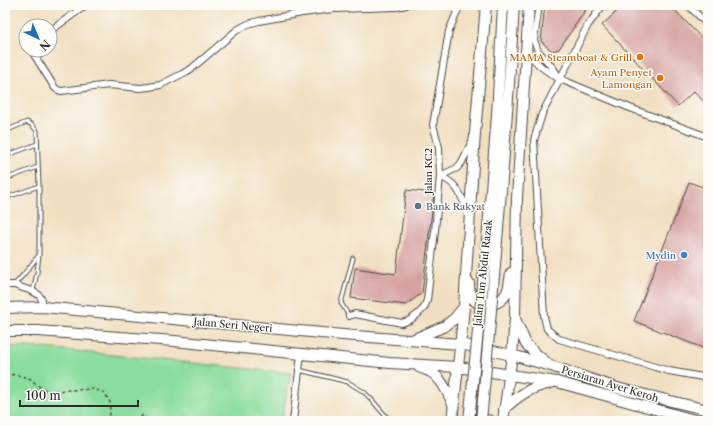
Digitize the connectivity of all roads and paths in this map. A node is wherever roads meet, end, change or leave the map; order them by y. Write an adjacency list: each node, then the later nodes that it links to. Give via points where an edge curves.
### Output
1 (86, 5): 11 (street)
2 (406, 5): 14 (street, via 333,9 270,18 248,24 182,74 160,85 149,87 109,86 61,91 55,88)
3 (460, 5): 22 (street, Jalan KC2, via 449,31 433,125)
4 (486, 5): 17 (main road)
5 (503, 5): 63 (main road, Jalan Tun Abdul Razak, bridge, via 487,241)
6 (514, 5): 64 (main road, Jalan Tun Abdul Razak, bridge)
7 (529, 5): 13 (main road)
8 (539, 5): 15 (street, via 534,40 538,51)
9 (603, 5): 15 (street, via 588,25)
10 (688, 5): 12 (street)
11 (58, 25)
12 (708, 25)
13 (526, 45): 15 (street, via 534,61); 27 (main road)
14 (36, 58)
15 (560, 79): 18 (street); 50 (street, via 542,114 534,140 546,329 559,339 669,371)
16 (5, 131): 19 (lane, via 27,122 37,131)
17 (476, 133): 22 (street, via 457,168); 26 (main road)
18 (708, 137)
19 (37, 144): 20 (lane); 21 (lane)
20 (5, 156)
21 (38, 167): 23 (lane); 24 (lane)
22 (440, 176): 26 (street, via 450,180 457,188); 37 (street, Jalan KC2, via 427,300 424,308 410,320 402,322 355,314)
23 (5, 179)
24 (38, 186): 25 (lane); 29 (lane)
25 (5, 198)
26 (470, 216): 28 (main road)
27 (516, 248): 28 (main road, via 507,294 498,303 487,306 475,302 470,293); 38 (main road)
28 (468, 251): 35 (main road)
29 (39, 255): 32 (lane); 33 (lane, via 38,273)
30 (353, 258): 37 (lane, via 341,303)
31 (5, 285): 32 (street)
32 (14, 285): 33 (street)
33 (32, 292): 34 (street, via 39,295)
34 (43, 307): 36 (main road, Jalan Seri Negeri); 40 (main road, Jalan Seri Negeri)
35 (464, 307): 40 (main road, via 444,326); 41 (main road)
36 (5, 308)
37 (350, 316)
38 (515, 319): 43 (main road); 45 (main road, via 526,344)
39 (5, 331): 42 (main road, via 159,340)
40 (412, 340): 41 (main road, Jalan Seri Negeri)
41 (460, 344): 43 (main road, Persiaran Ayer Keroh); 46 (main road)
42 (301, 354): 44 (main road); 47 (street)
43 (512, 356): 45 (main road, Persiaran Ayer Keroh); 49 (main road)
44 (412, 365): 46 (main road); 52 (main road, via 431,372 446,389)
45 (551, 366): 54 (main road, Persiaran Ayer Keroh, via 617,388)
46 (458, 367): 49 (main road, Persiaran Ayer Keroh); 52 (main road)
47 (298, 370): 60 (street); 61 (lane, via 356,386)
48 (5, 374): 55 (path, via 29,378 48,391 93,389 105,393 110,402)
49 (508, 375): 51 (main road, Persiaran Ayer Keroh); 53 (main road)
50 (708, 378)
51 (557, 382): 53 (main road, via 528,390); 67 (main road, Persiaran Ayer Keroh)
52 (453, 404): 62 (main road)
53 (504, 409): 66 (main road)
54 (708, 410)
55 (110, 421)
56 (136, 421): 57 (path, via 144,415)
57 (149, 421)
58 (196, 421): 59 (path)
59 (208, 421)
60 (293, 421)
61 (390, 421)
62 (452, 421)
63 (468, 421): 65 (main road, via 476,417)
64 (481, 421)
65 (491, 421)
66 (503, 421)
67 (698, 421)

